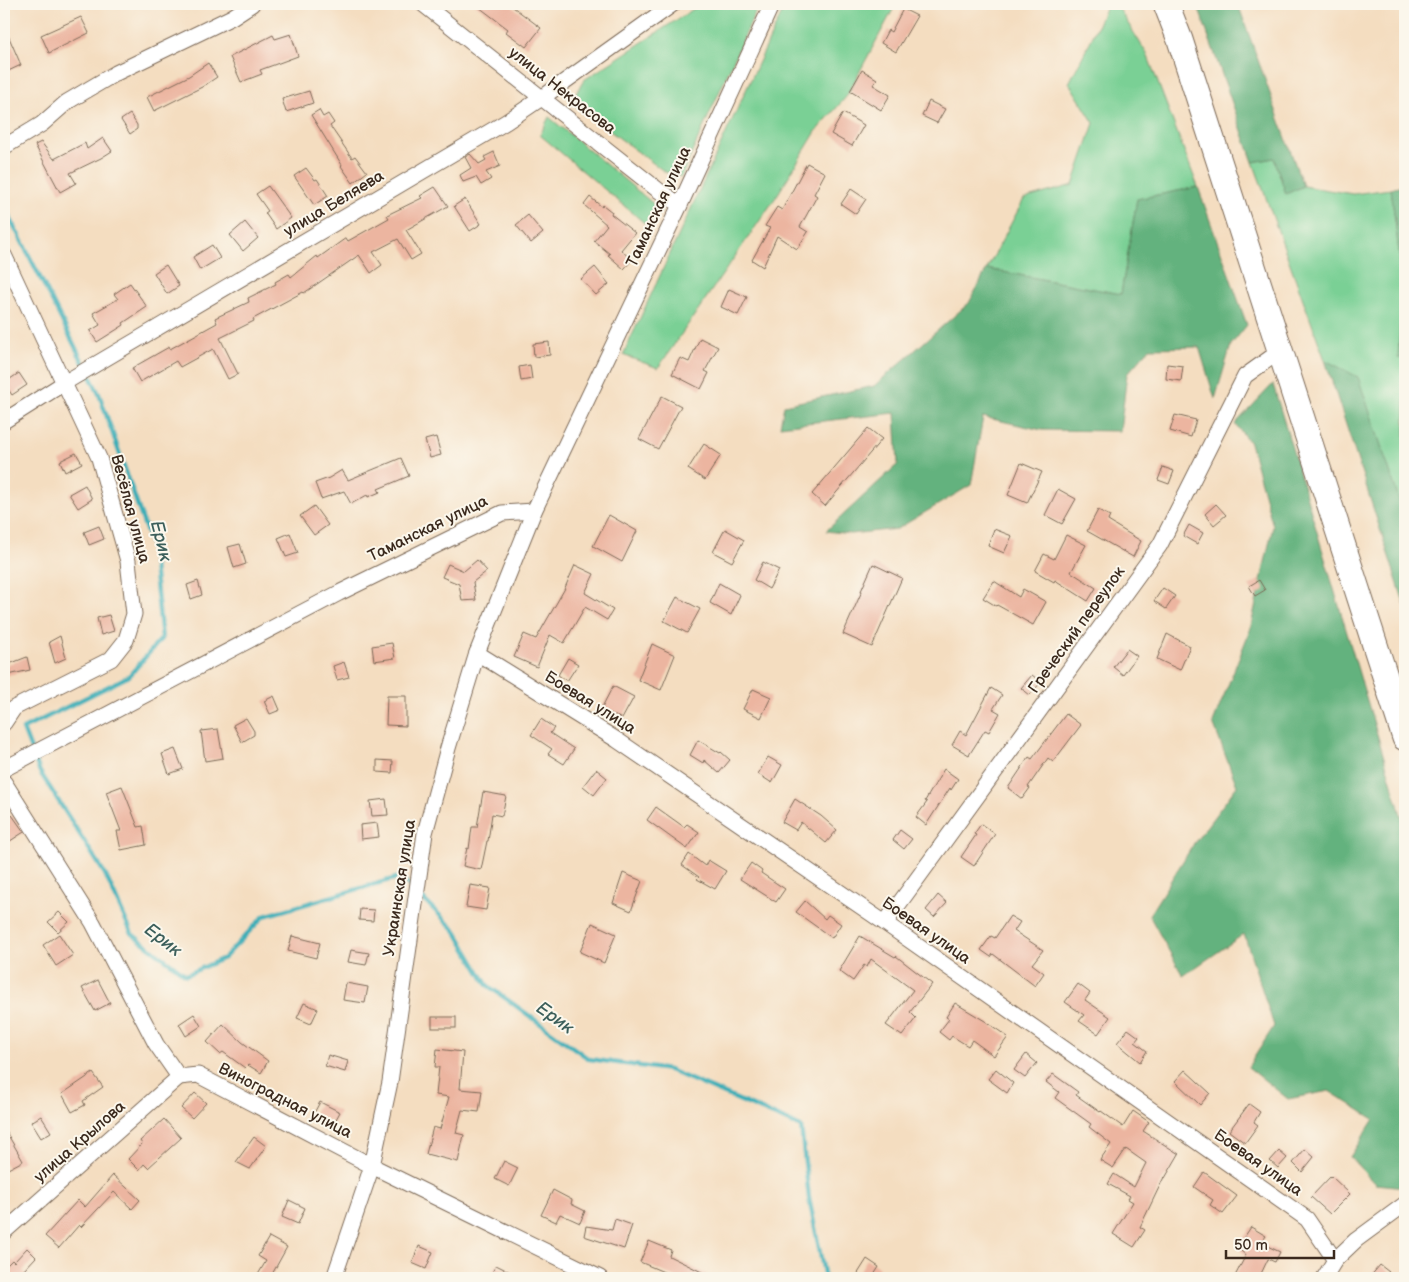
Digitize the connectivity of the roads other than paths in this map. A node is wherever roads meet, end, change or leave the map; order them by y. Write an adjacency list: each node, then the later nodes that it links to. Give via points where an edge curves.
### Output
1 (252, 4): 7 (street, via 232,17 116,73 67,102 42,124)
2 (423, 4): 6 (street, улица Некрасова)
3 (673, 4): 6 (street, улица Беляева)
4 (772, 4): 8 (street, Таманская улица)
5 (1166, 4): 10 (highway)
6 (543, 98): 8 (street, улица Некрасова); 11 (street, улица Беляева)
7 (4, 147)
8 (680, 205): 13 (street, Таманская улица)
9 (4, 255): 11 (street, Весёлая улица)
10 (1280, 351): 16 (highway); 19 (street, Греческий переулок, via 1245,376 1160,545)
11 (64, 383): 12 (street, улица Беляева); 15 (street, Весёлая улица, via 98,458 128,561 134,614 126,640 111,659 14,708)
12 (4, 421)
13 (534, 511): 14 (street, Украинская улица); 17 (street, Таманская улица, via 502,513 339,593)
14 (477, 653): 19 (street, Боевая улица, via 617,740); 21 (street, Украинская улица, via 425,833 390,1082)
15 (4, 723)
16 (1405, 738)
17 (4, 768)
18 (4, 782): 20 (street, via 93,923 156,1044)
19 (885, 923): 24 (street, Боевая улица, via 1307,1219)
20 (180, 1077): 21 (street, Виноградная улица, via 198,1075); 23 (street, улица Крылова)
21 (372, 1166): 25 (street, Украинская улица); 26 (street, Виноградная улица)
22 (1405, 1204): 24 (street)
23 (4, 1232)
24 (1335, 1260): 27 (street)
25 (334, 1278)
26 (600, 1278)
27 (1324, 1278)

